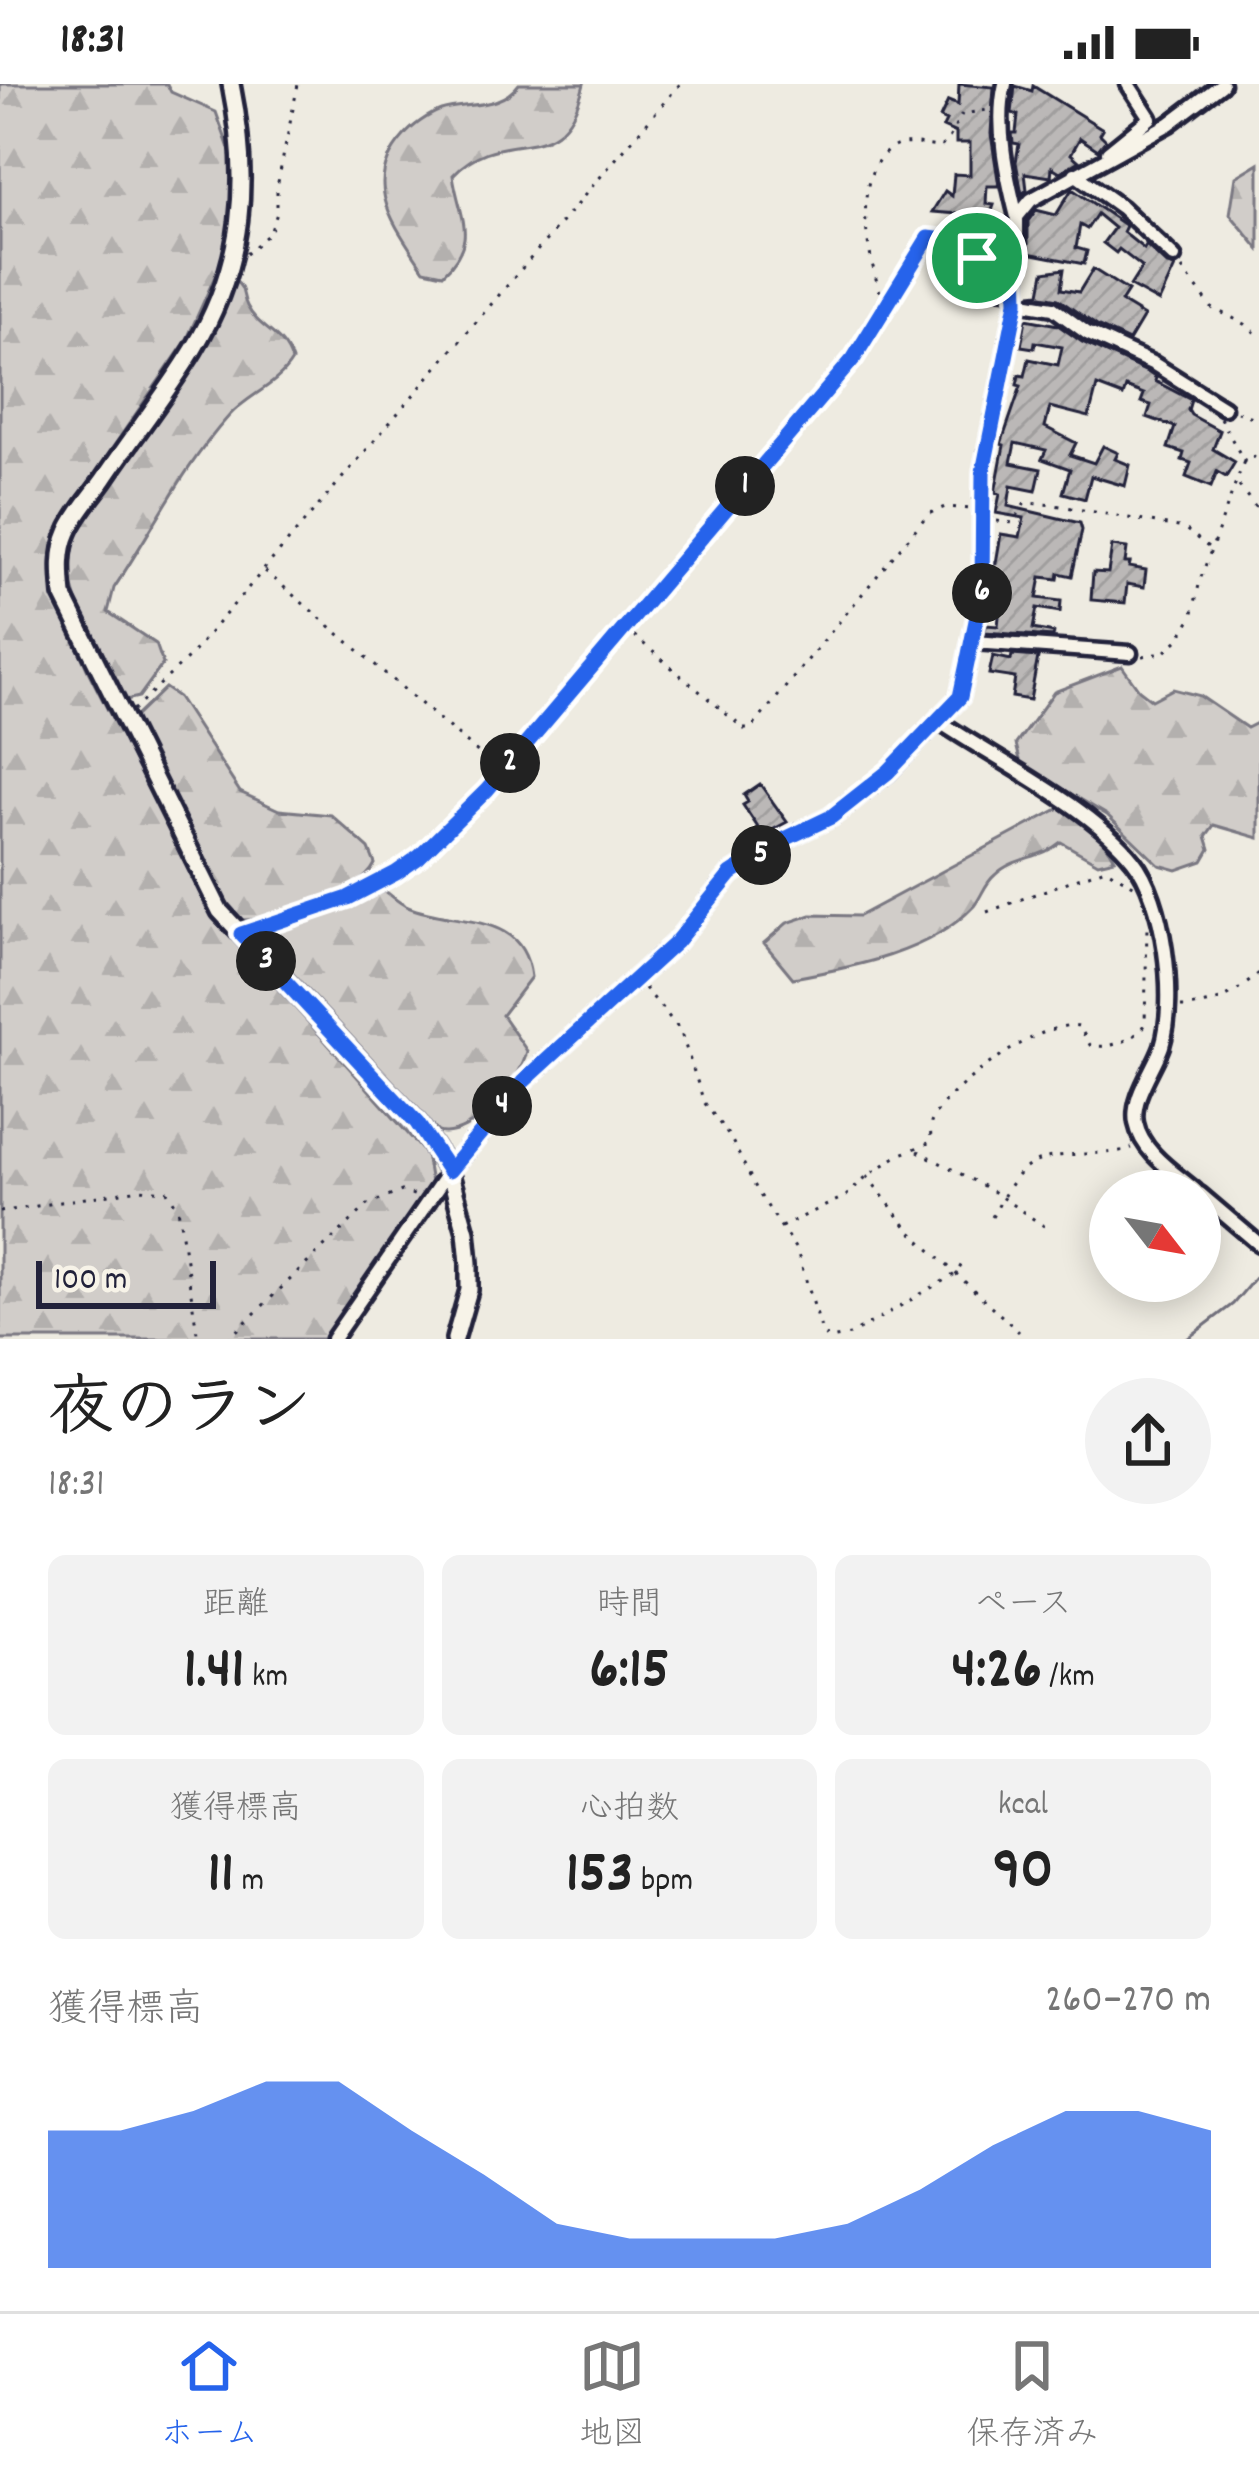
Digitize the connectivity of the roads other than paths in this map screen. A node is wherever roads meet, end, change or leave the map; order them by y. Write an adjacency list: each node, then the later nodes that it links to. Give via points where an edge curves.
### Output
1 (231, 84): 14 (street, via 243,143 232,256 194,349 66,536 63,595 220,911 417,1123)
2 (1005, 84): 6 (street)
3 (1127, 84): 5 (street, via 1150,118)
4 (1222, 84): 5 (street, via 1169,124)
5 (1081, 171): 6 (street, via 1030,200); 7 (street)
6 (1017, 217): 8 (street)
7 (1174, 257)
8 (1017, 302): 9 (street, via 1053,308); 10 (street, via 983,472)
9 (1224, 408)
10 (974, 642): 11 (street); 12 (street, via 960,697)
11 (1130, 653)
12 (940, 722): 13 (street, via 1112,836 1153,892 1167,1006 1163,1043 1135,1121); 14 (street, via 831,817 731,874 676,942 523,1082)
13 (1174, 1170)
14 (449, 1171): 17 (street); 18 (street, via 469,1263)
15 (1221, 1212): 16 (street)
16 (1259, 1244)
17 (333, 1339)
18 (454, 1339)

